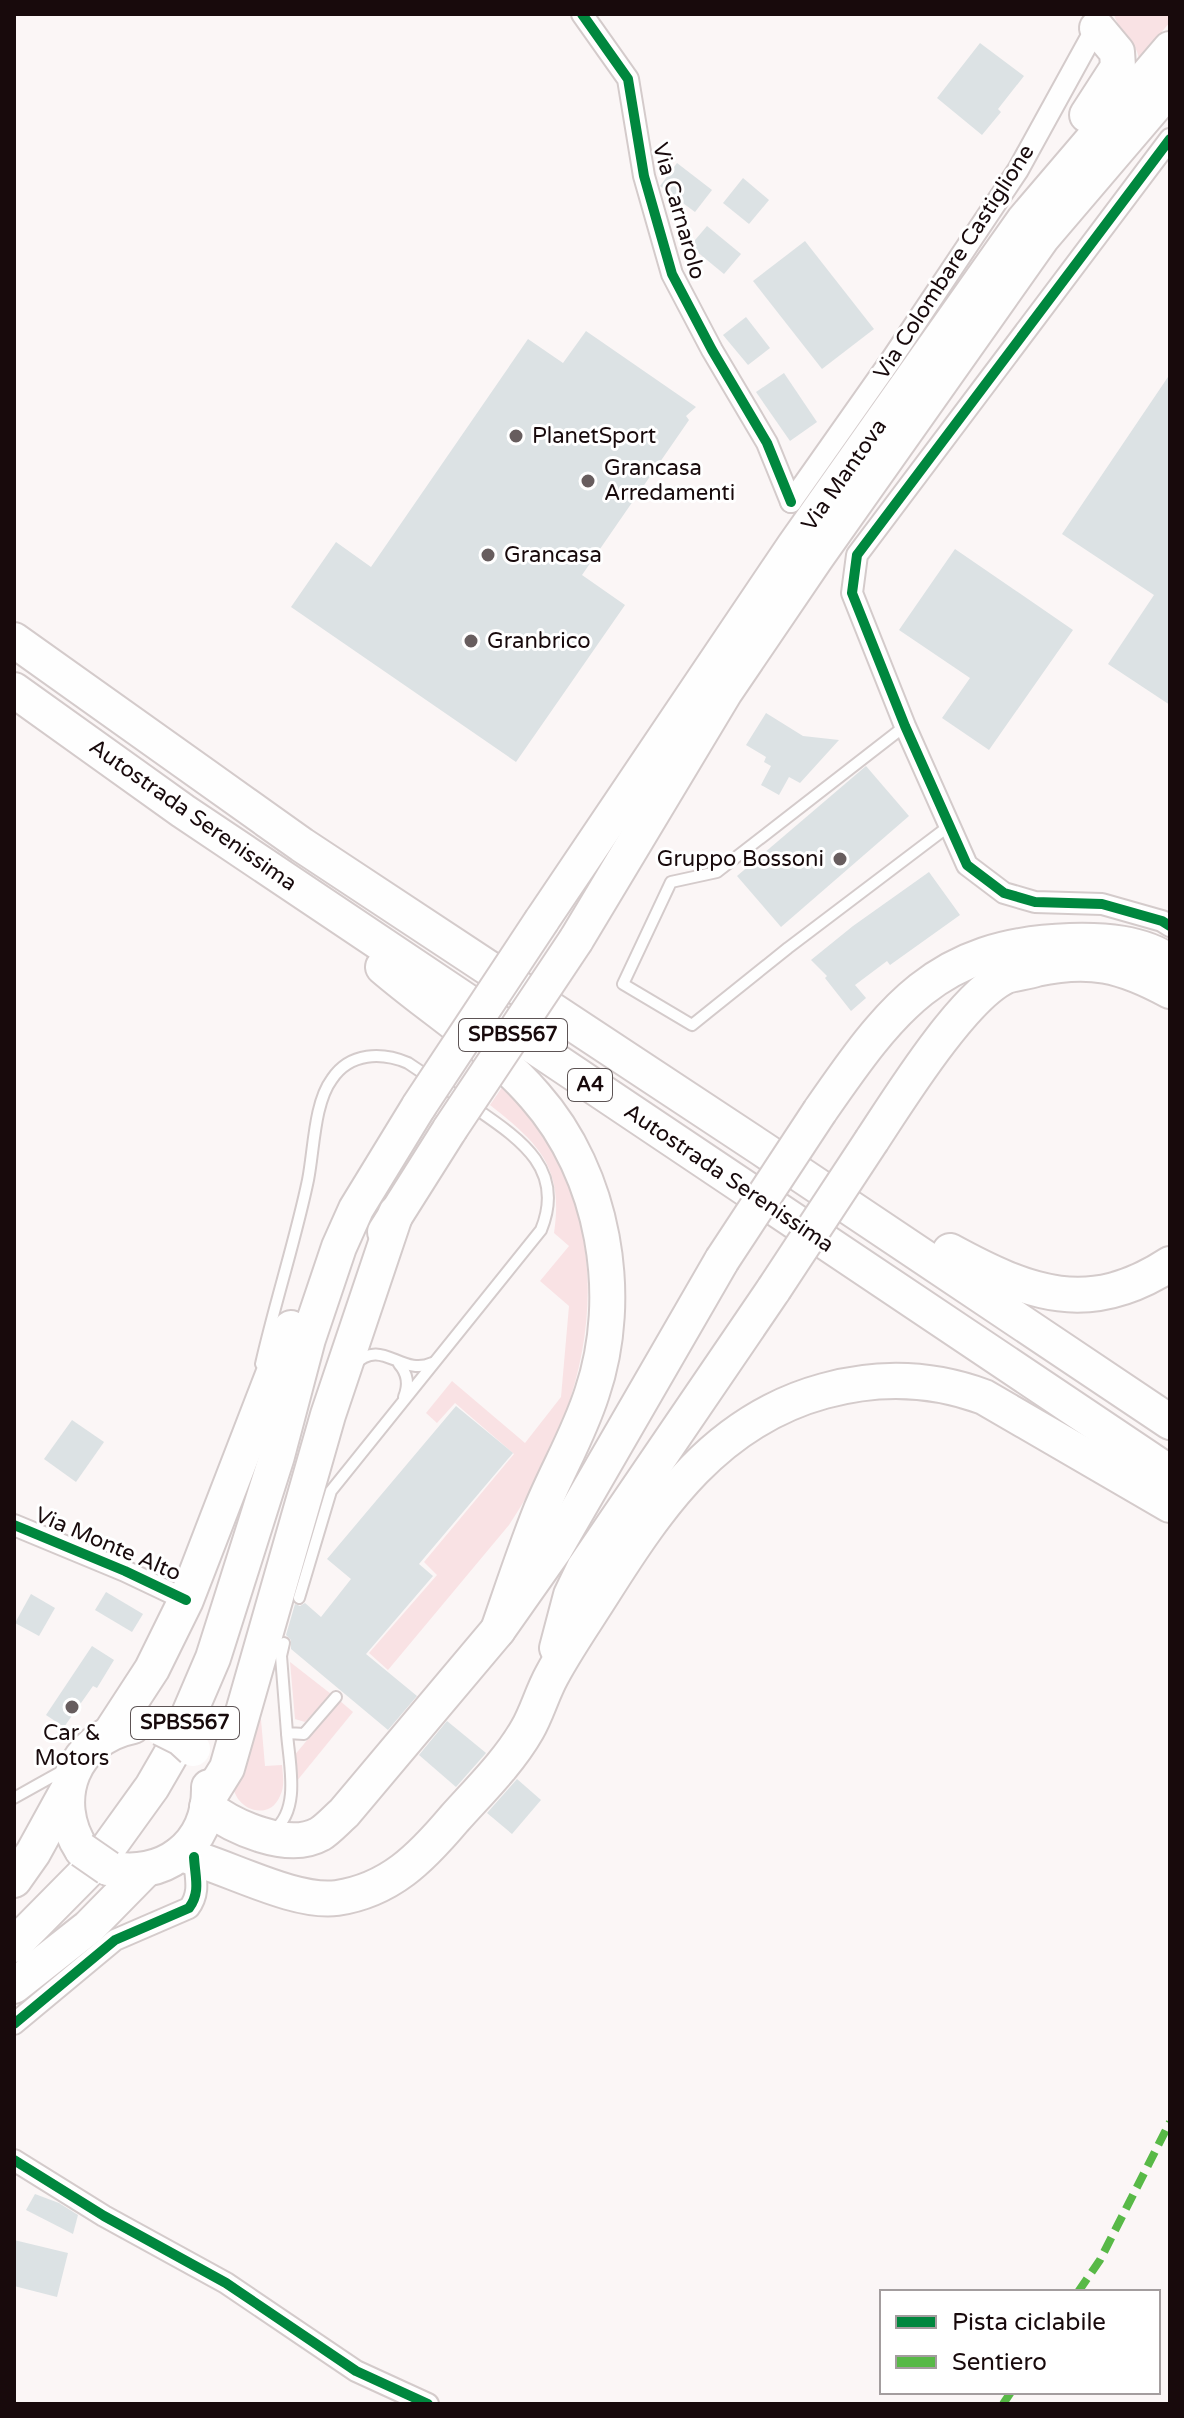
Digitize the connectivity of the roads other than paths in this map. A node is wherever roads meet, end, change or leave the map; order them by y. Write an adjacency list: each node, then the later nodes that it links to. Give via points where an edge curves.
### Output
1 (582, 14): 7 (street, Via Carnarolo, via 628,79 644,176 672,274 767,443)
2 (1100, 21): 6 (highway, via 1117,52 1118,67 1060,152); 7 (street, Via Colombare Castiglione, via 1018,170)
3 (1170, 49): 6 (highway, Via Mantova / SPBS567)
4 (1170, 88): 18 (highway, Via Mantova / SPBS567, bridge, via 1042,238 816,558 725,692 576,940)
5 (1170, 139): 10 (street, via 857,555 852,593)
6 (1024, 220): 17 (highway, Via Mantova / SPBS567, bridge, via 794,546 419,1106)
7 (791, 502)
8 (14, 640): 16 (highway, Autostrada Serenissima / A4, via 302,845)
9 (14, 690): 12 (highway, Autostrada Serenissima / A4)
10 (905, 726): 11 (street); 11 (lane, via 717,872 671,882 623,984 692,1025)
11 (949, 826): 13 (street, via 967,865 1004,893 1035,902 1102,904)
12 (261, 863): 28 (highway, Autostrada Serenissima / A4); 34 (highway, via 511,1070 558,1128 597,1217 608,1302 592,1393 541,1509)
13 (1170, 926)
14 (1170, 962): 34 (highway, bridge, via 1157,952 1102,940 1032,942 943,972 908,999 867,1043 722,1260 555,1549)
15 (1170, 991): 36 (highway, bridge, via 1137,973 1090,962 1006,977 970,1005 917,1073 579,1577 565,1611)
16 (761, 1148): 19 (highway, via 999,1278 1031,1289 1066,1295 1102,1293); 26 (highway, Autostrada Serenissima / A4)
17 (356, 1209): 27 (highway, SPBS567, via 320,1302); 29 (highway, via 304,1294)
18 (396, 1213): 25 (highway); 27 (highway, SPBS567, via 349,1293)
19 (1170, 1264)
20 (440, 1356): 21 (lane, via 425,1367); 22 (lane, via 541,1230 548,1206 546,1182 536,1159 505,1129 408,1063 375,1055 343,1066 323,1096 308,1181); 24 (lane)
21 (397, 1361): 24 (lane, via 408,1385); 25 (lane, via 378,1354 360,1360)
22 (259, 1372)
23 (256, 1386): 29 (lane)
24 (401, 1402): 32 (lane, via 331,1491)
25 (328, 1415): 43 (highway, via 227,1768)
26 (1170, 1422)
27 (277, 1456): 48 (highway, SPBS567, via 213,1658 174,1749 103,1855)
28 (1170, 1473)
29 (228, 1494): 33 (highway)
30 (1170, 1505): 36 (highway, via 984,1397 959,1388 873,1381 808,1395 735,1431 705,1457 628,1554)
31 (14, 1525): 33 (street, Via Monte Alto)
32 (299, 1598)
33 (186, 1600): 38 (highway, via 152,1669)
34 (498, 1630): 44 (highway, via 332,1824 305,1839)
35 (284, 1643): 39 (lane)
36 (551, 1676): 45 (highway, via 526,1731 501,1766 425,1853 393,1878 355,1893 317,1898)
37 (336, 1697): 39 (lane, via 304,1734)
38 (111, 1732): 40 (highway); 43 (highway, bridge, via 161,1728 181,1738 203,1763)
39 (287, 1733): 44 (lane, via 288,1809 279,1826)
40 (80, 1762): 41 (highway); 42 (lane)
41 (66, 1793): 46 (highway, via 69,1824 95,1859); 47 (highway)
42 (14, 1798)
43 (208, 1802): 44 (highway, via 220,1817); 45 (highway)
44 (257, 1834)
45 (187, 1856): 46 (highway); 50 (street, via 198,1890 189,1908 115,1940)
46 (144, 1871): 49 (highway, via 89,1927)
47 (14, 1880)
48 (14, 1945)
49 (14, 1986)
50 (14, 2024)
51 (14, 2160): 52 (street, via 226,2283 356,2371)
52 (428, 2404)

